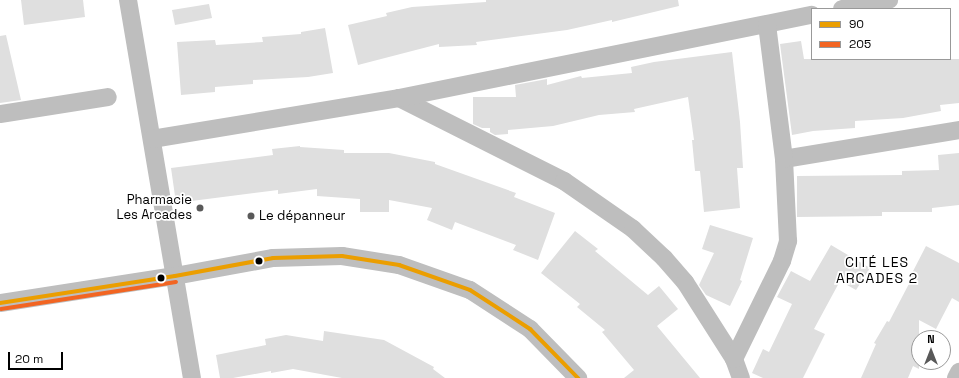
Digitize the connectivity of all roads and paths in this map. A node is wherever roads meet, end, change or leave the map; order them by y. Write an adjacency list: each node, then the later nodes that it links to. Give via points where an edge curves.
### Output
1 (128, 0): 10 (street)
2 (889, 0): 3 (street)
3 (847, 8)
4 (811, 15): 5 (street)
5 (766, 24): 7 (street); 11 (street)
6 (108, 97): 8 (street)
7 (399, 98): 10 (street); 14 (street, via 564,181 633,229 686,282)
8 (0, 114)
9 (959, 130): 11 (street)
10 (152, 140): 12 (street)
11 (784, 159): 14 (street, via 788,232 786,248)
12 (175, 276): 13 (street); 16 (street); 17 (street, via 273,258 342,256 398,265 470,290 530,329)
13 (0, 303)
14 (734, 359): 18 (street)
15 (959, 372): 19 (street)
16 (192, 378)
17 (578, 378)
18 (741, 378)
19 (956, 378)

